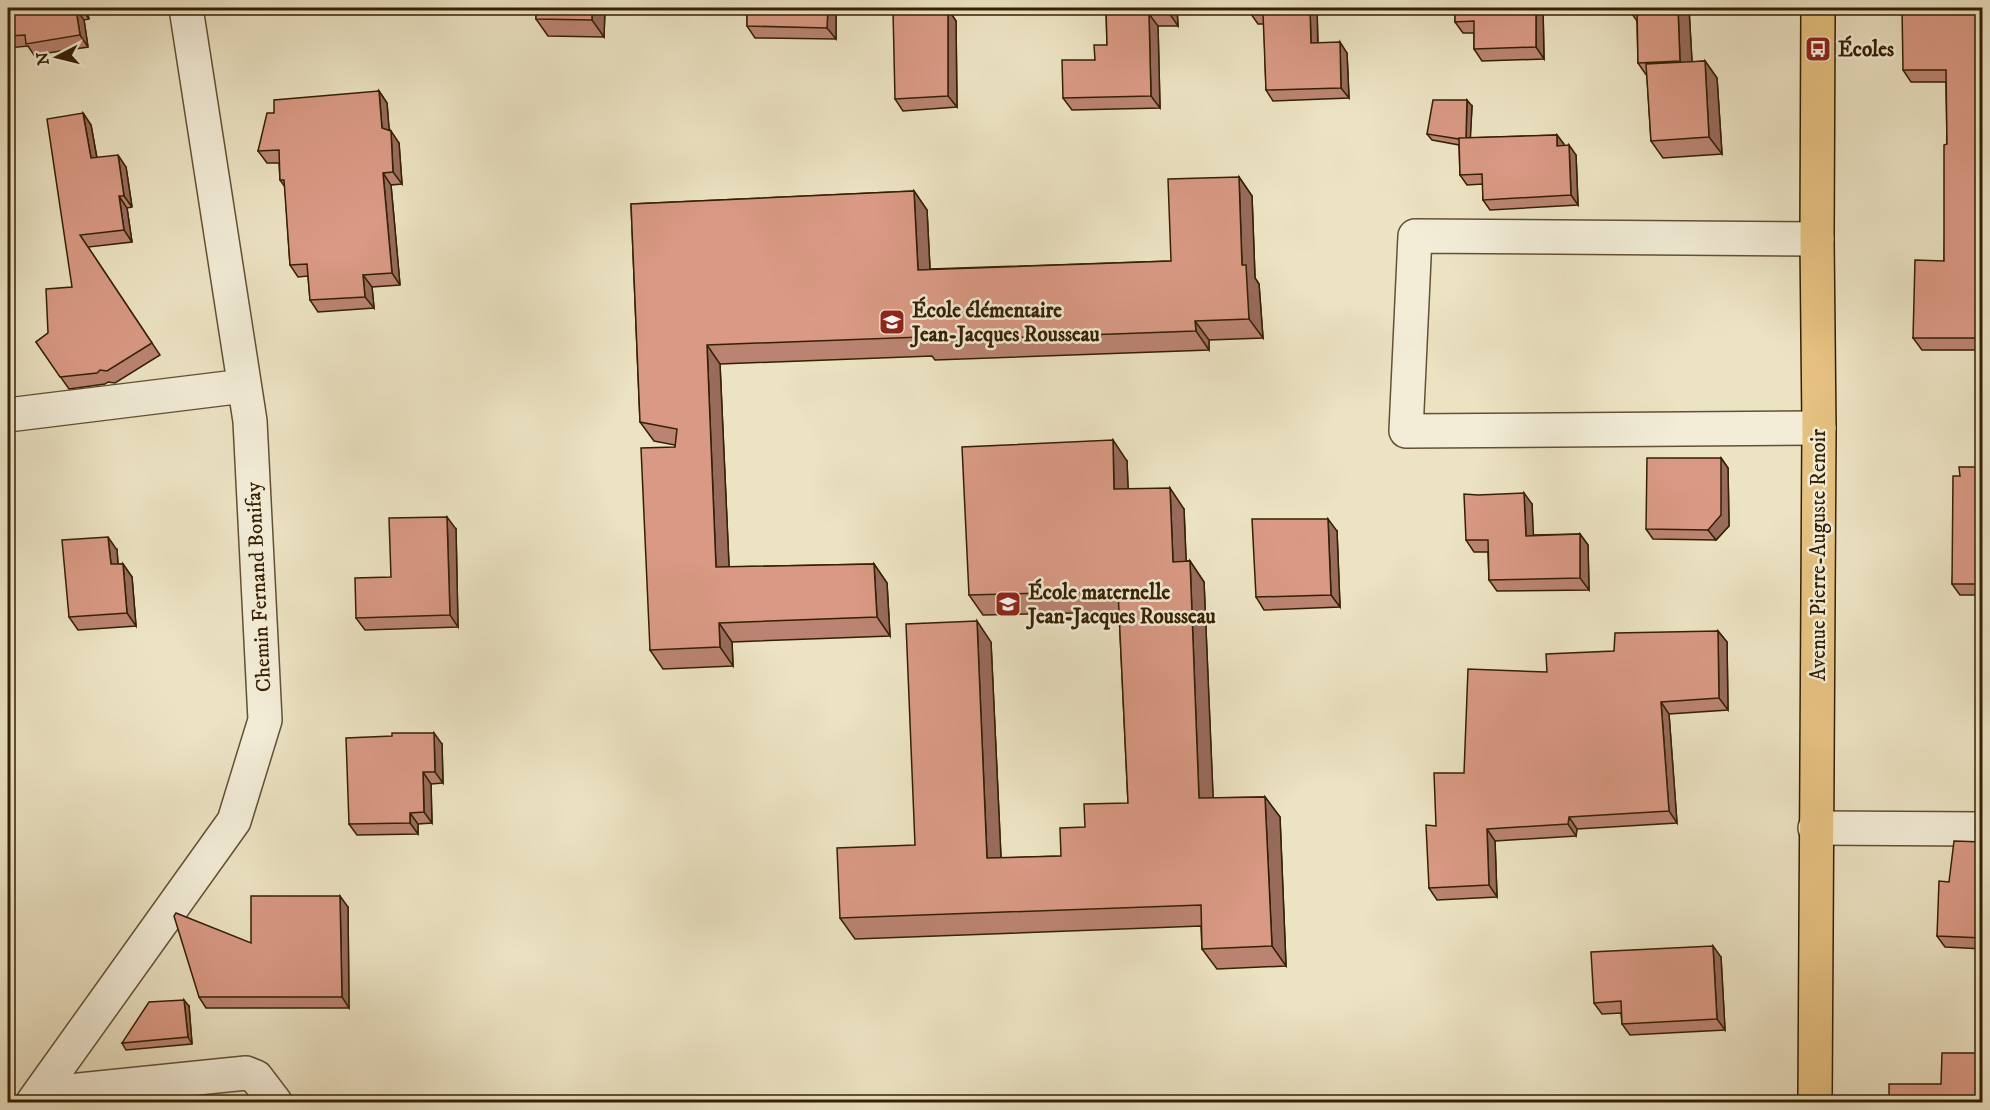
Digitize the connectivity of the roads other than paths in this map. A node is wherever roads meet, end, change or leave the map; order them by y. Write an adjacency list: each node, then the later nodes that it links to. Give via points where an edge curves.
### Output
1 (186, 8): 4 (street, Chemin Fernand Bonifay)
2 (1818, 8): 3 (main road, Avenue Pierre-Auguste Renoir)
3 (1817, 238): 6 (main road, Avenue Pierre-Auguste Renoir); 6 (street, via 1414,236 1406,431)
4 (244, 386): 5 (street); 9 (street, Chemin Fernand Bonifay, via 250,421 265,720 234,821)
5 (8, 415)
6 (1819, 428): 7 (main road, Avenue Pierre-Auguste Renoir)
7 (1815, 828): 8 (street); 11 (main road, Avenue Pierre-Auguste Renoir)
8 (1983, 829)
9 (37, 1098): 10 (street, via 246,1073 255,1077)
10 (275, 1102)
11 (1815, 1102)

